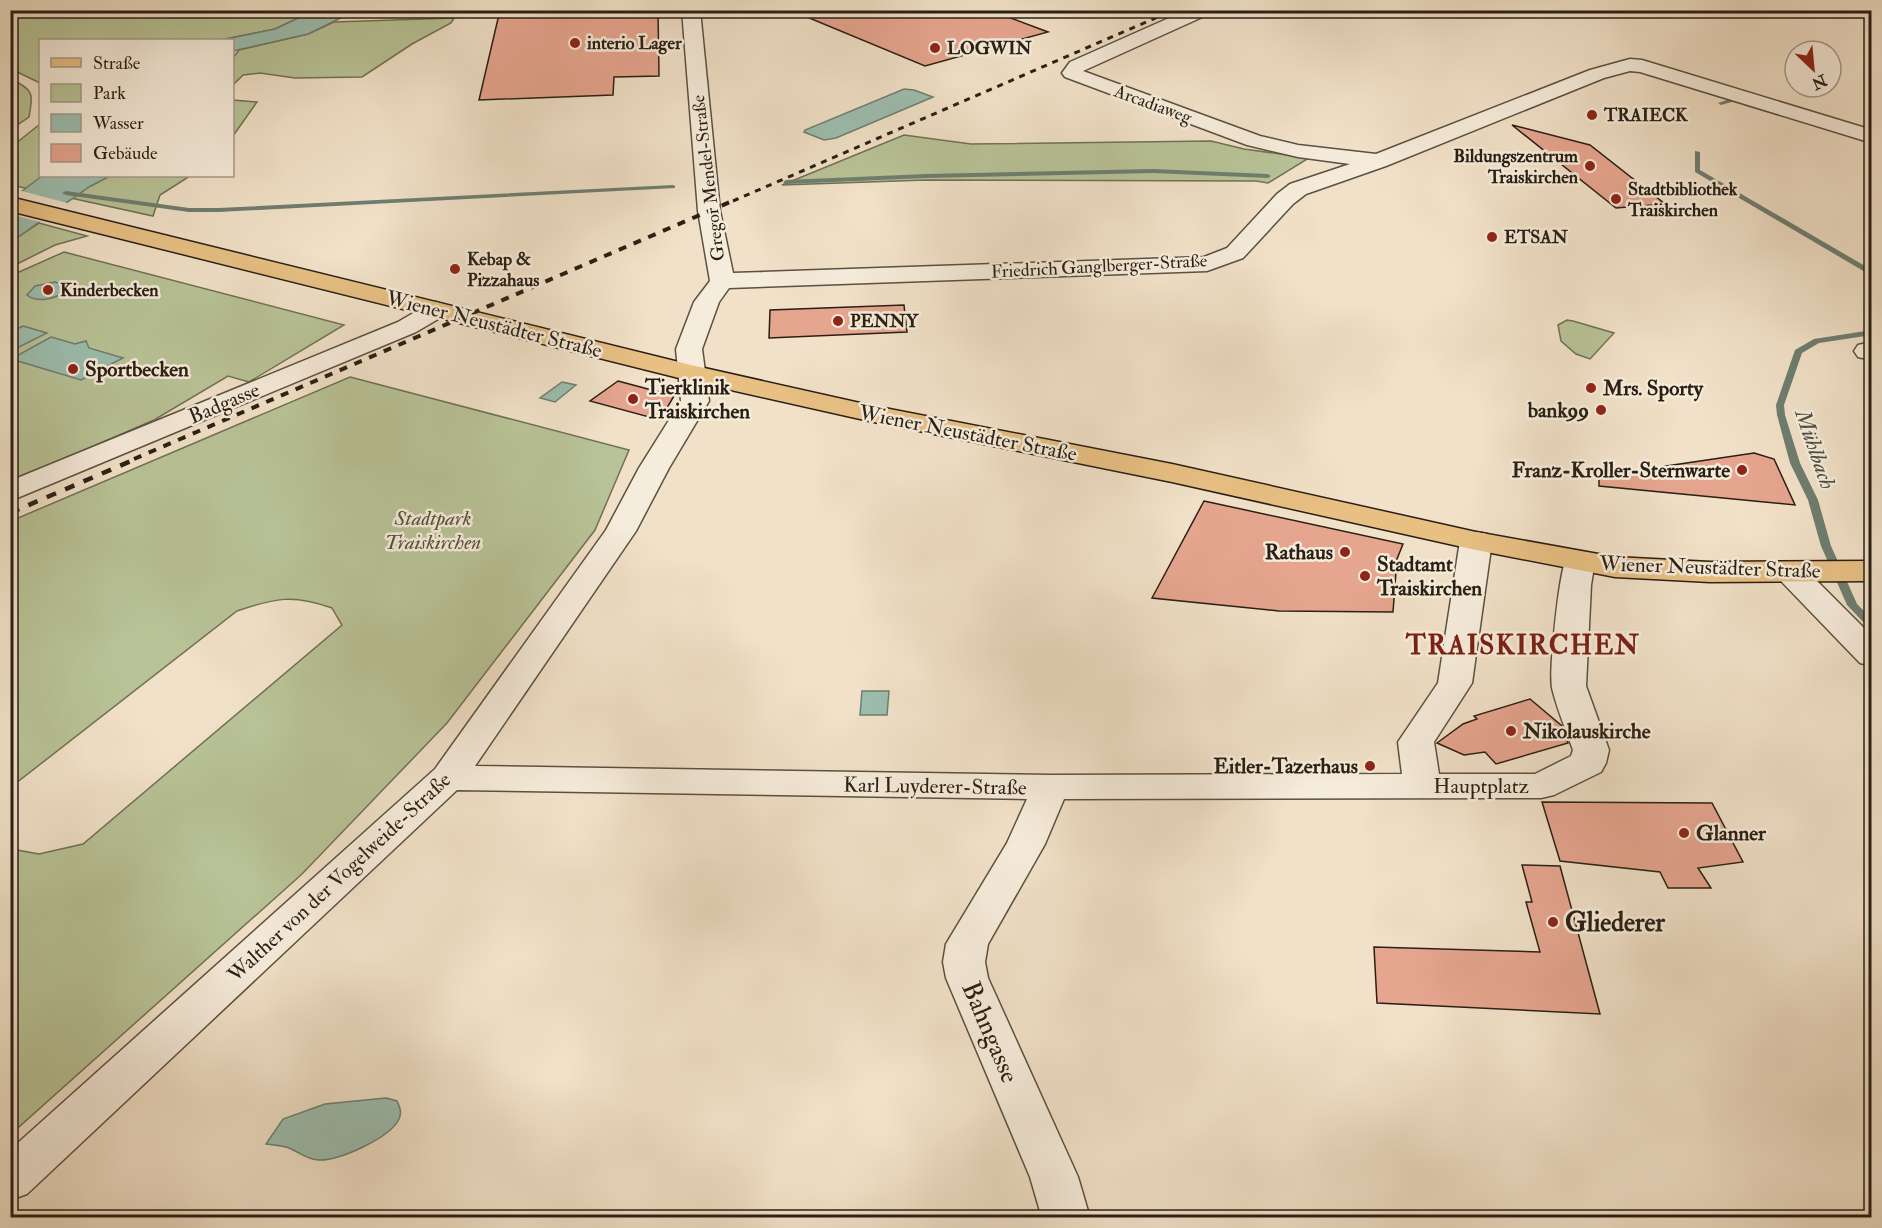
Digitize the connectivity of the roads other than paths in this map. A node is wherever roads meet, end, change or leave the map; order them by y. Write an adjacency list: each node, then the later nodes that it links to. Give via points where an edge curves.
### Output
1 (692, 10): 6 (street, Gregor Mendel-Straße, via 709,211)
2 (1203, 10): 4 (street, Arcadiaweg, via 1077,66 1072,73 1254,141)
3 (1872, 137): 4 (street, Friedrich Ganglberger-Straße, via 1630,65 1597,74)
4 (1378, 161): 6 (street, Friedrich Ganglberger-Straße, via 1298,189 1235,253 1207,264)
5 (10, 204): 7 (main road, Wiener Neustädter Straße)
6 (722, 281): 8 (street, Gregor Mendel-Straße, via 707,302 689,349)
7 (436, 310): 8 (main road, Wiener Neustädter Straße); 9 (street, Badgasse, via 407,327)
8 (692, 373): 10 (main road, Wiener Neustädter Straße, via 869,413 1172,473); 15 (street, Walther von der Vogelweide-Straße, via 695,401 621,531)
9 (10, 492)
10 (1473, 556): 13 (main road, Wiener Neustädter Straße); 16 (street, Hauptplatz, via 1455,683 1416,742)
11 (1801, 572): 12 (main road, Wiener Neustädter Straße); 13 (main road, Wiener Neustädter Straße, via 1615,567); 14 (street)
12 (1863, 572)
13 (1577, 573): 16 (street, Hauptplatz, via 1569,686 1591,750 1588,763 1541,786)
14 (1872, 656)
15 (448, 778): 17 (street, Karl Luyderer-Straße); 18 (street, Walther von der Vogelweide-Straße)
16 (1423, 787): 17 (street, Karl Luyderer-Straße)
17 (1051, 788): 19 (street, Bahngasse, via 1026,844 967,944 964,962 967,978 1054,1178)
18 (10, 1180)
19 (1066, 1218)

